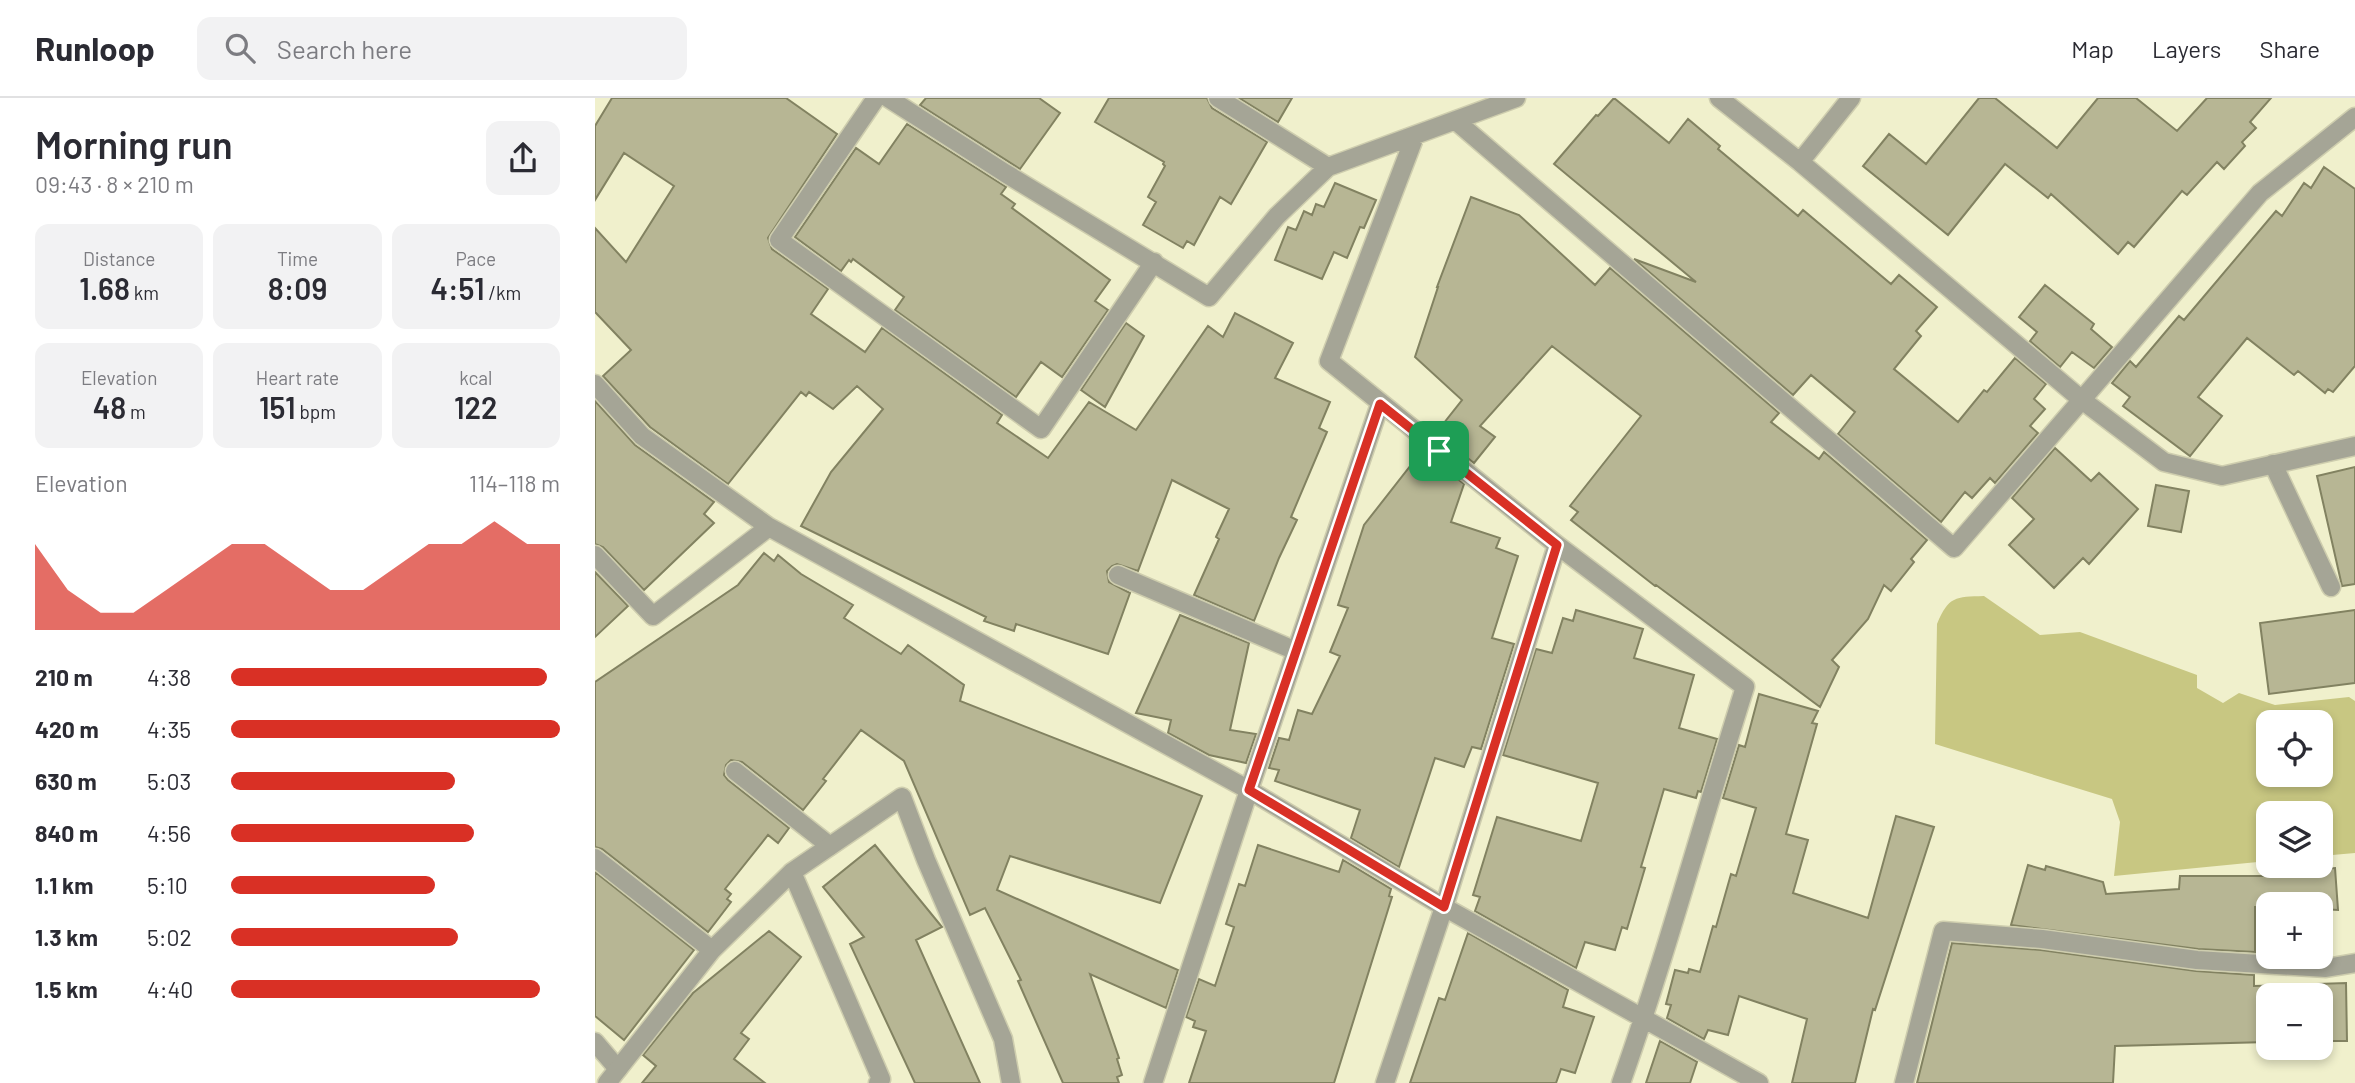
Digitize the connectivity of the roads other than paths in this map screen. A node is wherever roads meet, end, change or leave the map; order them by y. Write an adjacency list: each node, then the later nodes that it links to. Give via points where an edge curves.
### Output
1 (876, 98): 12 (street, via 779,240 1041,429)
2 (888, 98): 12 (street)
3 (1218, 98): 11 (street)
4 (1515, 98): 8 (street)
5 (1719, 98): 10 (street)
6 (1851, 98): 10 (street)
7 (2355, 117): 14 (street, via 2260,193)
8 (1456, 121): 9 (street); 14 (street, via 1954,548)
9 (1415, 136): 11 (street); 15 (street, via 1329,360)
10 (1800, 162): 14 (street)
11 (1328, 167): 12 (street, via 1277,216 1209,297)
12 (1154, 262)
13 (595, 384): 18 (street, via 642,436)
14 (2082, 400): 17 (street, via 2164,462 2222,476)
15 (1380, 404): 19 (street); 23 (street)
16 (2355, 446): 17 (street)
17 (2273, 464): 22 (street)
18 (769, 527): 20 (street, via 653,616); 25 (street)
19 (1557, 545): 29 (street); 32 (street, via 1745,687)
20 (595, 555)
21 (1118, 575): 23 (street)
22 (2331, 587)
23 (1296, 651): 25 (street)
24 (734, 771): 26 (street)
25 (1249, 790): 29 (street); 37 (street)
26 (830, 846): 28 (street); 36 (street, via 902,797 1003,1039)
27 (595, 858): 30 (street)
28 (792, 872): 30 (street); 35 (street, via 881,1079)
29 (1444, 907): 32 (street); 38 (street)
30 (712, 950): 34 (street)
31 (2355, 963): 41 (street, via 2326,968 2197,960 1943,931)
32 (1644, 1019): 39 (street); 40 (street)
33 (595, 1042): 34 (street)
34 (612, 1076)
35 (878, 1083)
36 (1011, 1083)
37 (1153, 1083)
38 (1385, 1083)
39 (1621, 1083)
40 (1759, 1083)
41 (1905, 1083)

